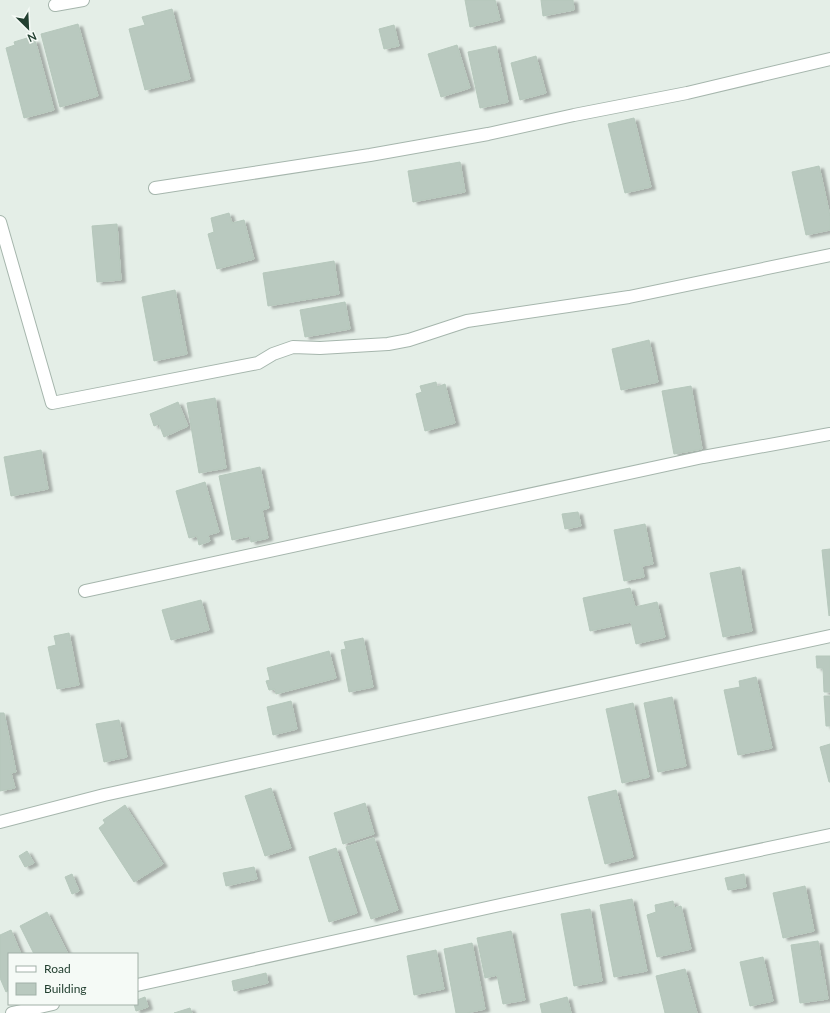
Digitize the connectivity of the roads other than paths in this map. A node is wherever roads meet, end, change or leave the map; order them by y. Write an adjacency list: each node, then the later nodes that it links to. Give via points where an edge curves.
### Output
1 (83, 0): 2 (street)
2 (55, 5)
3 (830, 59): 4 (street, via 687,93 488,134)
4 (155, 188)
5 (0, 222): 6 (street, via 52,403 258,363 293,346 320,348 388,344 466,321 629,297)
6 (830, 255)
7 (830, 434): 8 (street, via 703,457)
8 (85, 591)
9 (830, 636): 10 (street, via 104,795)
10 (0, 822)
11 (830, 835): 12 (street)
12 (138, 985)
13 (48, 1005): 14 (street)
14 (12, 1013)

